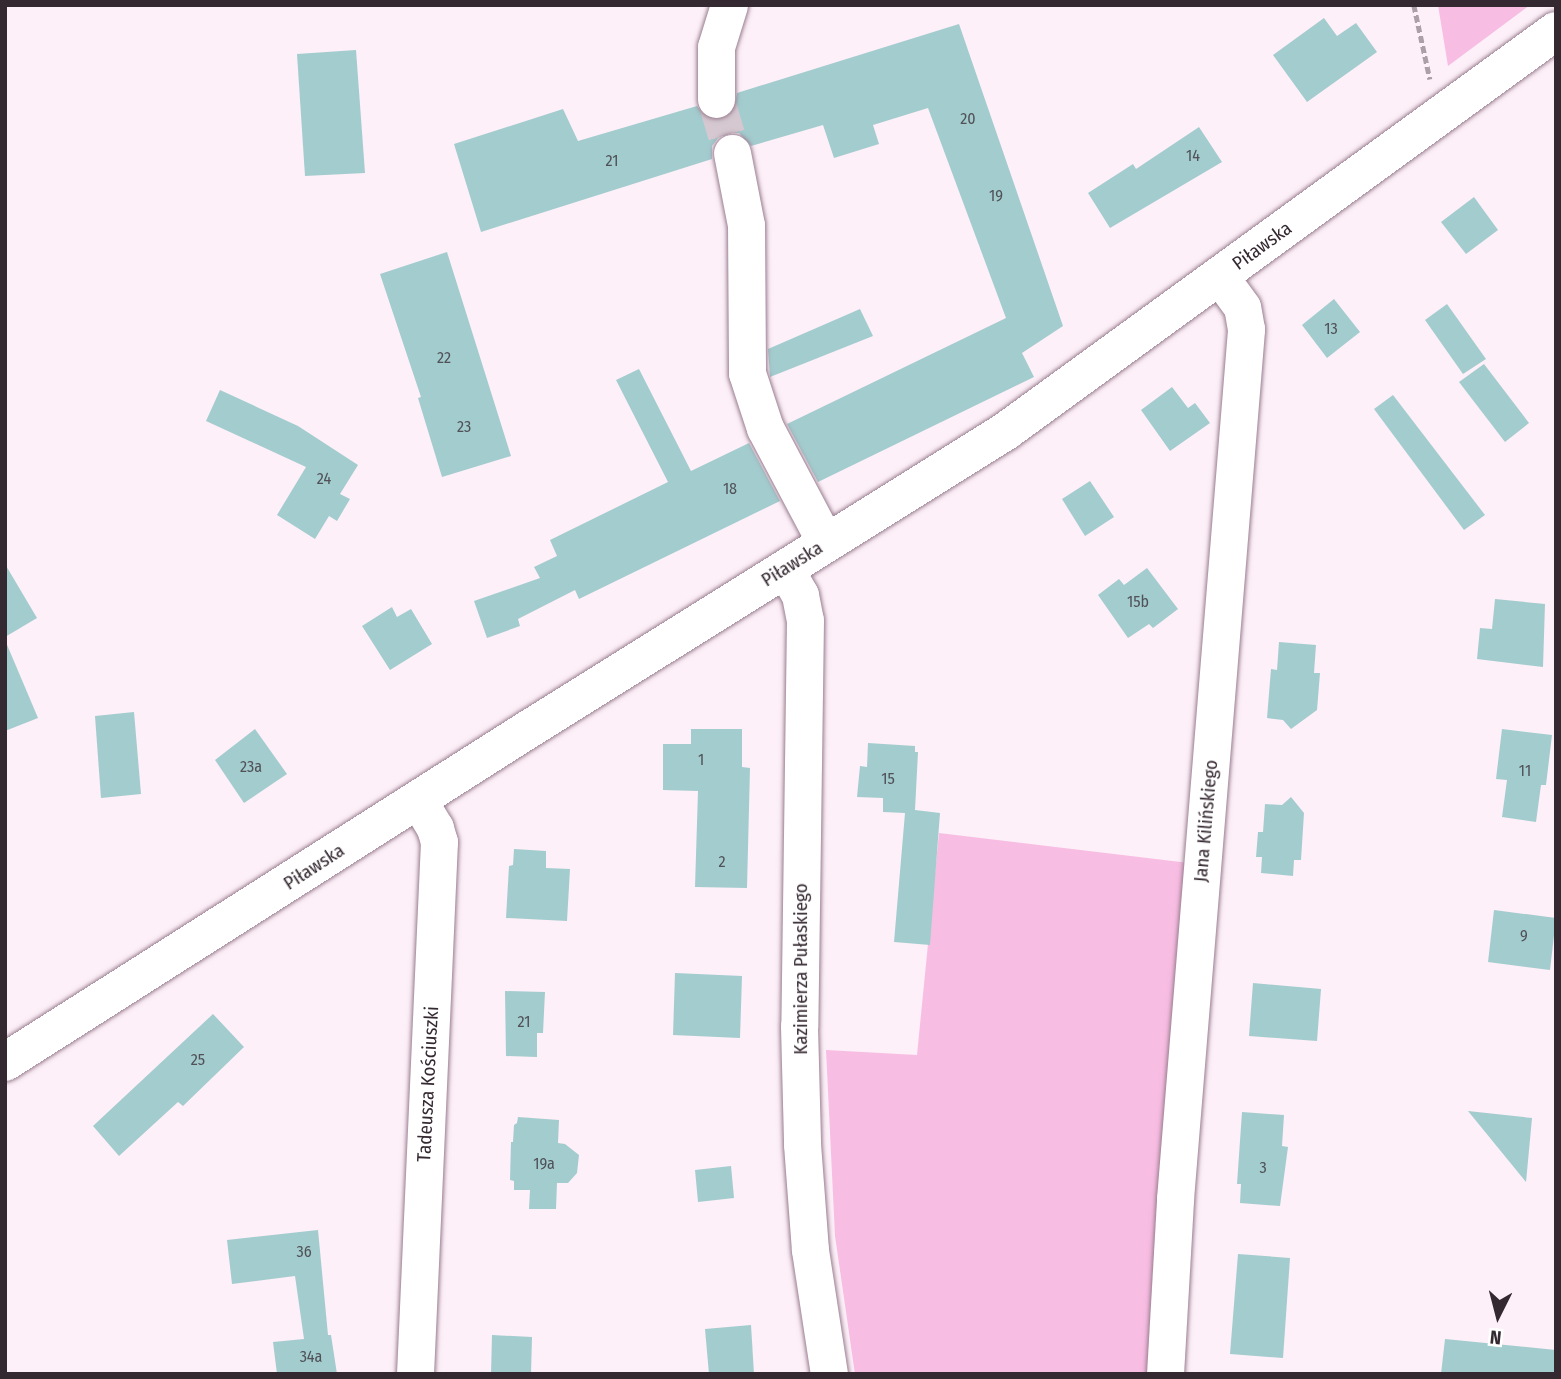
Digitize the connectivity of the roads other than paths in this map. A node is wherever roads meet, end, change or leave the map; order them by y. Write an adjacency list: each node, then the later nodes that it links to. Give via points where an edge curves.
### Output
1 (729, 5): 3 (street, via 716,47)
2 (1556, 31): 5 (street, Piławska)
3 (716, 100)
4 (732, 153): 6 (street, via 746,225 747,373 765,428)
5 (1220, 277): 6 (street, Piławska, via 1006,431); 12 (street, Jana Kilińskiego, via 1242,307 1246,329 1175,1199)
6 (826, 543): 7 (street, Piławska)
7 (785, 569): 8 (street, Piławska); 11 (street, Kazimierza Pułaskiego, via 800,595 806,620 799,1026 802,1144 810,1250)
8 (418, 800): 9 (street, Piławska); 10 (street, Tadeusza Kościuszki, via 439,842)
9 (5, 1062)
10 (415, 1374)
11 (829, 1374)
12 (1166, 1374)

